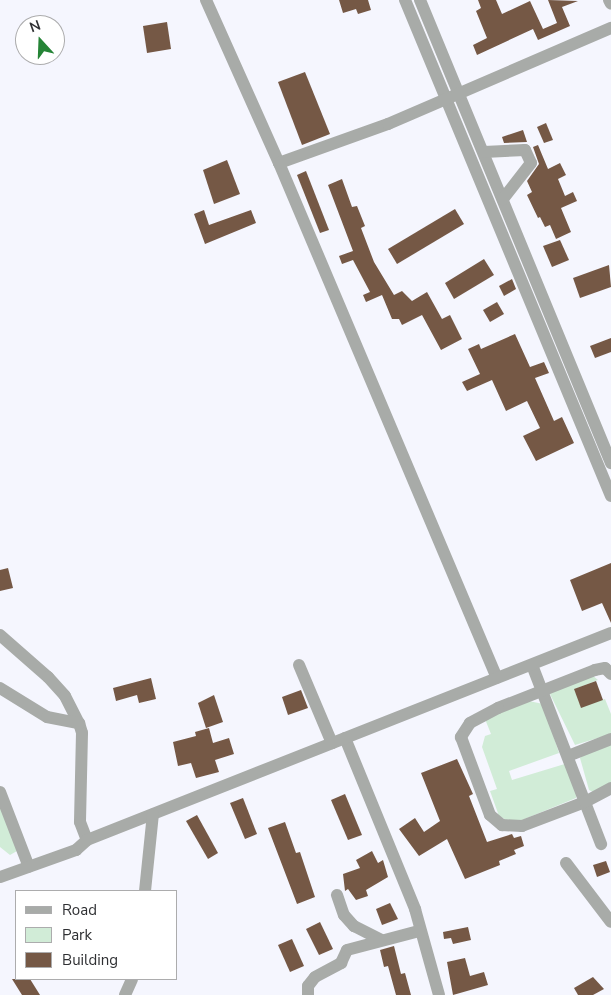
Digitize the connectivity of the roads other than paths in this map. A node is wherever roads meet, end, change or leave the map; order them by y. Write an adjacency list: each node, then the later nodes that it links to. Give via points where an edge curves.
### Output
1 (206, 0): 10 (street)
2 (405, 0): 8 (street)
3 (420, 0): 7 (street)
4 (609, 0): 5 (street)
5 (611, 4)
6 (611, 28): 7 (street)
7 (459, 92): 8 (street); 9 (street)
8 (446, 98): 10 (street, via 388,124); 13 (street)
9 (484, 152): 11 (street); 11 (street, via 525,150 531,163)
10 (279, 163): 19 (street)
11 (504, 200): 12 (street)
12 (611, 463)
13 (611, 496)
14 (611, 633): 17 (street)
15 (0, 635): 22 (street, via 48,677)
16 (299, 664): 25 (street)
17 (532, 665): 19 (street); 21 (street)
18 (611, 674): 21 (street, via 605,668 595,670)
19 (496, 678): 23 (street)
20 (0, 688): 22 (street, via 47,717)
21 (542, 690): 26 (street); 29 (street, via 470,723 463,730 462,745 495,822 511,827 522,826)
22 (80, 723): 31 (street, via 80,822)
23 (346, 738): 25 (street); 39 (street, via 415,909)
24 (611, 739): 26 (street)
25 (332, 743): 30 (street)
26 (568, 756): 29 (street)
27 (611, 788): 29 (street)
28 (0, 792): 34 (street)
29 (584, 802): 32 (street)
30 (153, 814): 31 (street); 36 (street)
31 (87, 840): 34 (street, via 76,850)
32 (601, 844)
33 (566, 863): 38 (street)
34 (29, 867): 35 (street)
35 (0, 876)
36 (145, 890)
37 (338, 895): 40 (street, via 344,915 354,926)
38 (611, 922)
39 (419, 931): 40 (street); 44 (street)
40 (382, 940): 43 (street, via 347,950 341,963 315,977 308,986)
41 (132, 980): 42 (street)
42 (125, 995)
43 (308, 995)
44 (439, 995)

